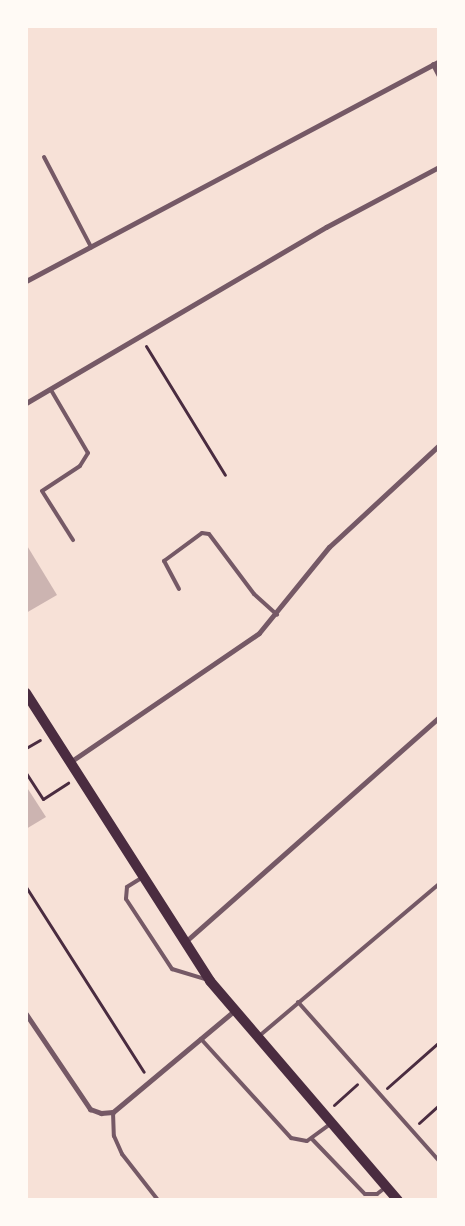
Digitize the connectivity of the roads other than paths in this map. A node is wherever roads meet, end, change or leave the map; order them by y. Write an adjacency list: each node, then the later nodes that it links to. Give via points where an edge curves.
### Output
1 (436, 63): 2 (street); 5 (street)
2 (439, 76)
3 (44, 157): 5 (lane)
4 (439, 167): 7 (street, via 326,227)
5 (91, 247): 6 (street)
6 (26, 281)
7 (51, 390): 8 (street); 10 (lane, via 88,453 80,466 42,490)
8 (26, 403)
9 (439, 445): 12 (street, via 329,547)
10 (73, 540)
11 (179, 589): 12 (lane, via 164,561 202,533 209,534 254,594)
12 (277, 615): 15 (street, via 237,651)
13 (26, 693): 15 (main road)
14 (439, 717): 18 (street)
15 (72, 760): 16 (main road)
16 (145, 876): 18 (main road); 19 (lane, via 127,887 126,899 172,969)
17 (439, 884): 20 (lane)
18 (185, 942): 19 (main road)
19 (210, 980): 21 (main road)
20 (298, 1002): 24 (lane); 28 (lane)
21 (234, 1011): 23 (street); 24 (main road)
22 (26, 1014): 25 (street, via 90,1109)
23 (201, 1039): 25 (street); 27 (lane, via 291,1138)
24 (256, 1039): 26 (main road)
25 (113, 1112): 31 (lane, via 114,1136 122,1154)
26 (330, 1124): 27 (lane); 29 (main road)
27 (312, 1139): 29 (lane, via 366,1194 377,1194)
28 (439, 1161)
29 (386, 1186): 30 (main road)
30 (397, 1199)
31 (158, 1200)

